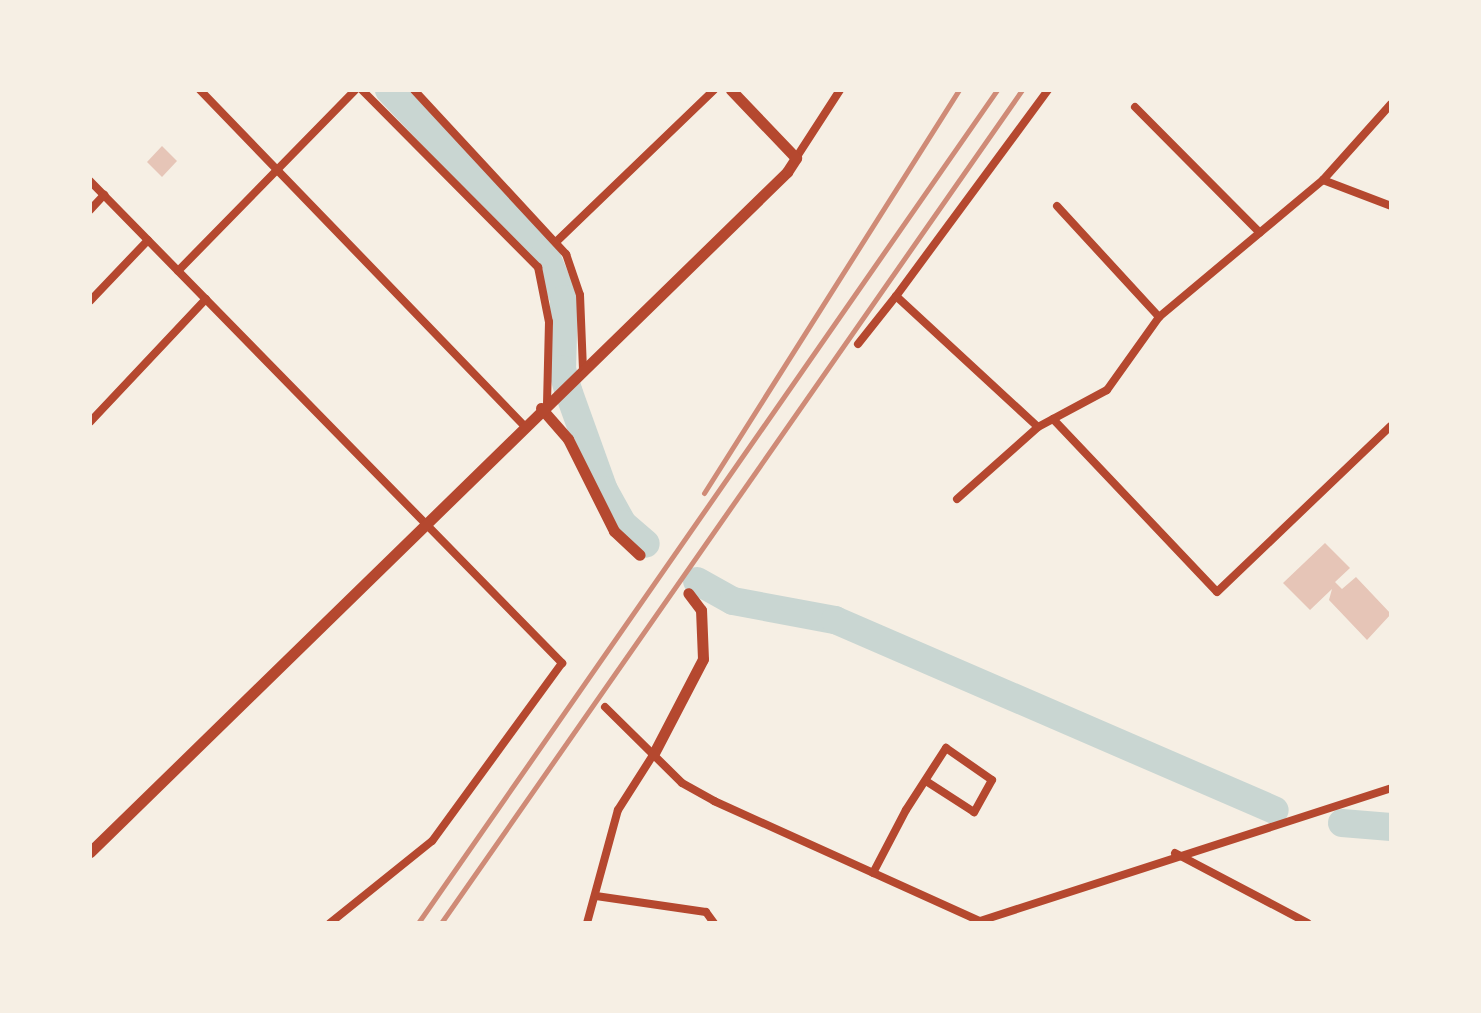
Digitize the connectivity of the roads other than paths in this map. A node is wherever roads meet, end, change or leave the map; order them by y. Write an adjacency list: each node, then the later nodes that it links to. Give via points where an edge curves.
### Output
1 (200, 90): 12 (street)
2 (355, 90): 12 (street)
3 (362, 90): 29 (street, via 538,267 549,322)
4 (414, 90): 21 (street)
5 (714, 90): 21 (street)
6 (731, 90): 11 (street)
7 (840, 90): 11 (street)
8 (1048, 90): 23 (street)
9 (1391, 104): 13 (street)
10 (1135, 107): 19 (street)
11 (796, 158): 28 (street)
12 (280, 172): 22 (street); 32 (street)
13 (1323, 180): 17 (street); 19 (street)
14 (90, 181): 15 (street)
15 (104, 195): 18 (street); 20 (street)
16 (1057, 206): 26 (street)
17 (1391, 206)
18 (90, 210)
19 (1260, 233): 26 (street)
20 (148, 240): 22 (street); 25 (street)
21 (557, 241): 28 (street, via 580,295)
22 (178, 271): 24 (street)
23 (896, 296): 27 (street); 34 (street)
24 (206, 299): 31 (street); 36 (street)
25 (90, 301)
26 (1159, 317): 30 (street, via 1107,390)
27 (858, 344)
28 (581, 372): 29 (street)
29 (547, 402): 32 (street); 37 (street, via 607,520)
30 (1053, 419): 33 (street, via 1217,592); 34 (street)
31 (90, 422)
32 (524, 425): 36 (street)
33 (1391, 426)
34 (1038, 427): 35 (street)
35 (957, 499)
36 (424, 520): 43 (street); 48 (street, via 562,663 432,841)
37 (640, 555)
38 (688, 593): 40 (street, via 701,610 703,659)
39 (605, 707): 40 (street)
40 (653, 755): 45 (street, via 714,801); 46 (street, via 618,810)
41 (926, 781): 41 (street, via 946,748 992,780 974,812); 45 (street)
42 (1391, 788): 44 (street)
43 (90, 852)
44 (1175, 853): 47 (street); 51 (street)
45 (873, 873): 47 (street)
46 (596, 896): 49 (street); 50 (street, via 706,912)
47 (979, 922)
48 (330, 923)
49 (587, 923)
50 (714, 923)
51 (1308, 923)

